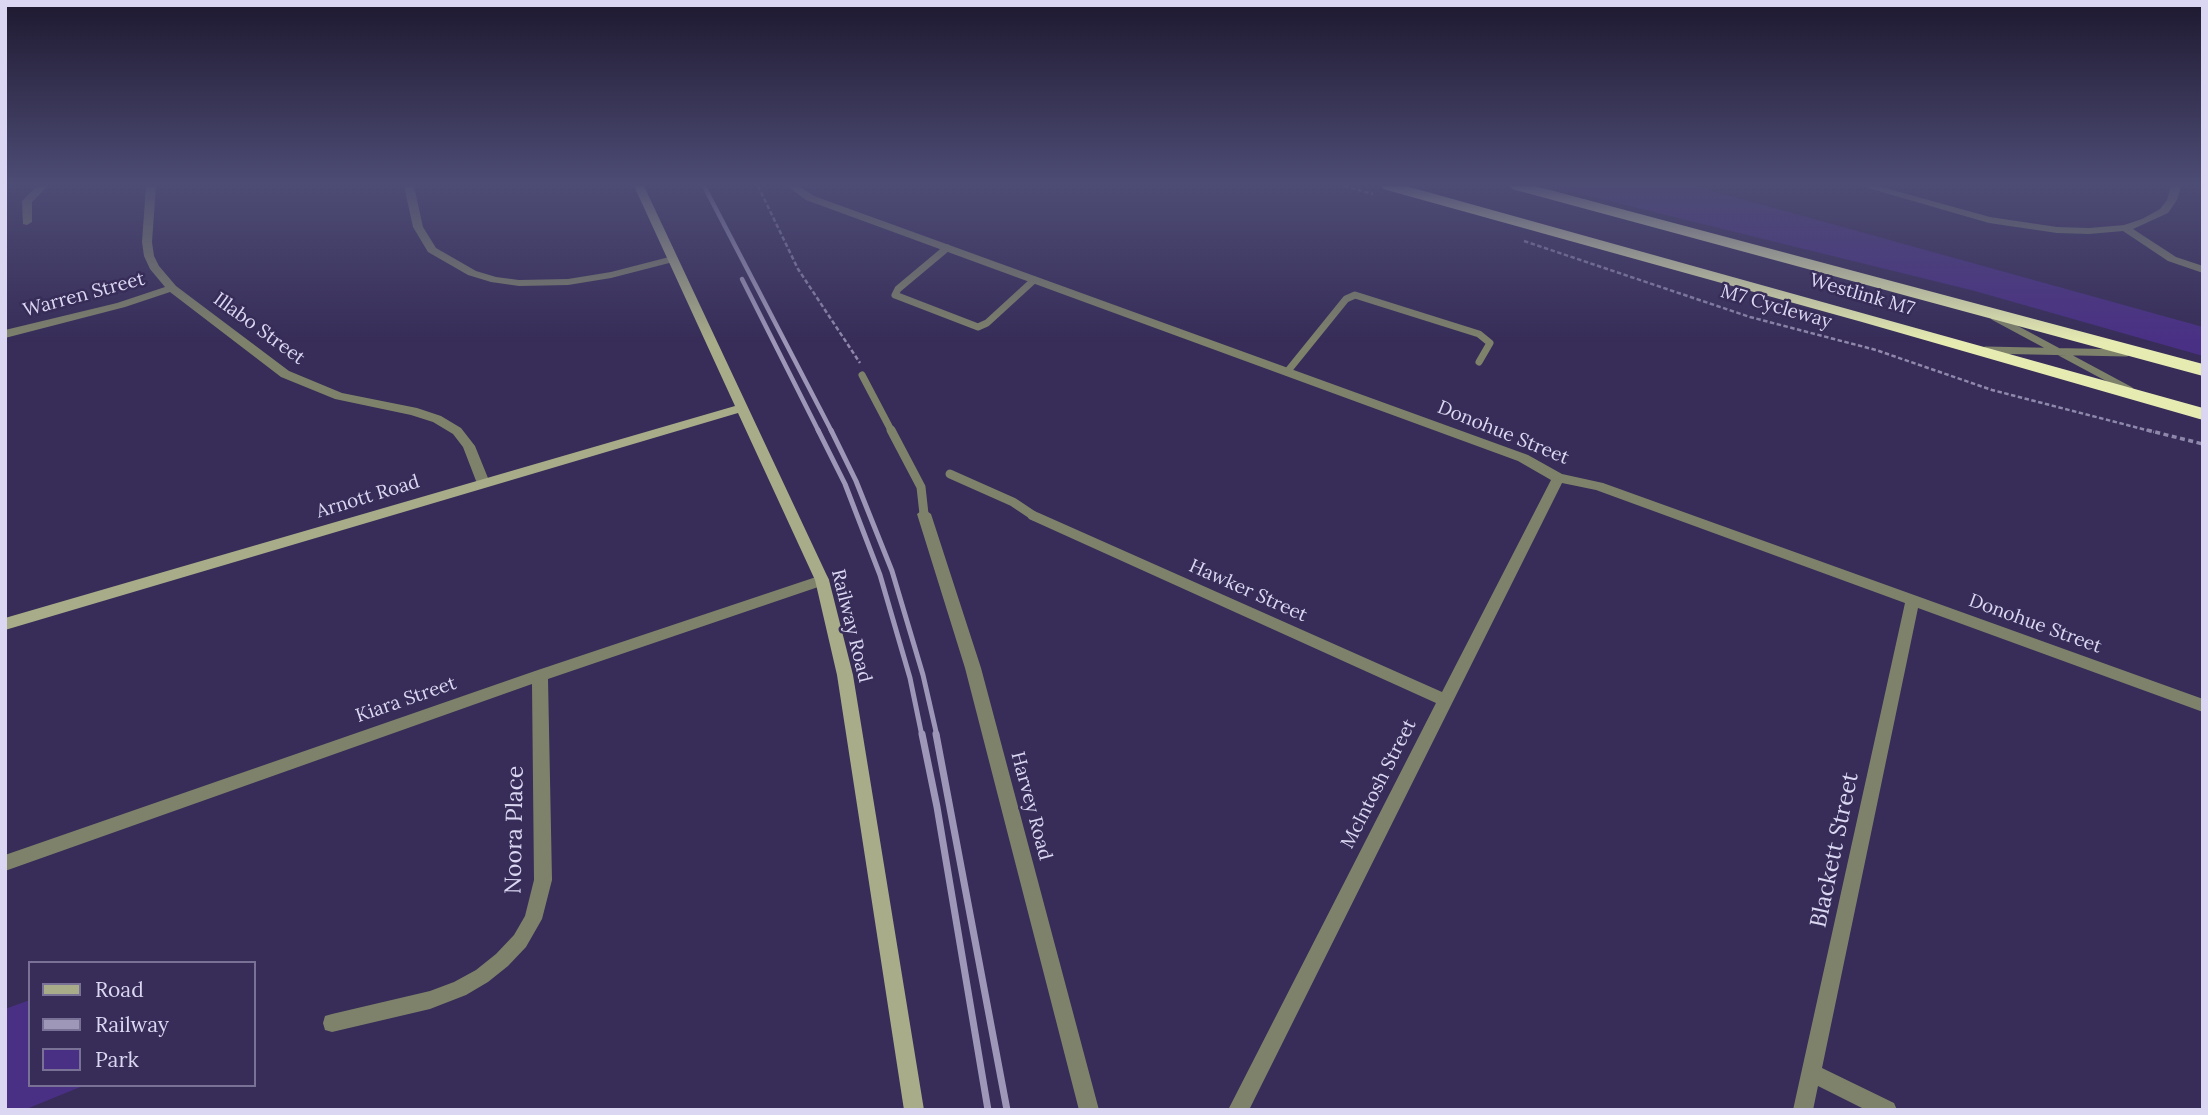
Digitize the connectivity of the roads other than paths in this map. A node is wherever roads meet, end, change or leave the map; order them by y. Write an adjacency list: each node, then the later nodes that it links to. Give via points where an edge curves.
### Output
1 (150, 238): 12 (street, Illabo Street, via 149,256)
2 (425, 238): 9 (street, via 432,250 472,273 519,283 568,282)
3 (663, 238): 9 (street, Railway Road)
4 (920, 238): 8 (street, Donohue Street)
5 (1561, 238): 15 (highway, Westlink M7)
6 (1713, 238): 13 (highway, Westlink M7)
7 (2140, 238): 10 (street, via 2172,259)
8 (947, 248): 11 (street, Donohue Street); 11 (lane, via 895,295 978,327)
9 (673, 260): 23 (street, Railway Road)
10 (2203, 270)
11 (1034, 280): 20 (street, Donohue Street)
12 (172, 288): 14 (street, Warren Street); 27 (street, Illabo Street, via 285,374 339,396 413,411 457,431 469,446)
13 (1977, 308): 16 (lane); 17 (highway, Westlink M7)
14 (5, 334)
15 (1980, 350): 16 (lane); 22 (highway, Westlink M7)
16 (2058, 351): 17 (lane); 22 (lane)
17 (2145, 353): 19 (highway, Westlink M7)
18 (1479, 362): 20 (lane, via 1490,343 1479,334 1355,295 1346,299)
19 (2203, 370)
20 (1287, 372): 26 (street, Donohue Street, via 1523,458)
21 (862, 375): 28 (lane, via 921,487)
22 (2141, 396): 24 (highway, Westlink M7)
23 (741, 408): 27 (street, Arnott Road); 30 (street, Railway Road)
24 (2203, 414)
25 (950, 474): 29 (lane)
26 (1558, 478): 31 (street, Donohue Street, via 1598,486); 34 (street, McIntosh Street)
27 (483, 483): 32 (street, Arnott Road)
28 (924, 514): 40 (street, Harvey Road, via 973,668)
29 (1034, 516): 34 (street, Hawker Street)
30 (822, 580): 33 (street, Kiara Street); 39 (street, Railway Road, via 845,675)
31 (1913, 600): 35 (street, Donohue Street); 38 (street, Blackett Street)
32 (5, 625)
33 (540, 675): 36 (street, Kiara Street); 37 (street, Noora Place, via 543,880 533,919 520,941 482,976 458,989)
34 (1446, 700): 41 (street, McIntosh Street)
35 (2203, 706)
36 (5, 863)
37 (332, 1024)
38 (1810, 1072): 42 (street, Blackett Street); 43 (street)
39 (914, 1110)
40 (1089, 1110)
41 (1238, 1110)
42 (1803, 1110)
43 (1887, 1110)

